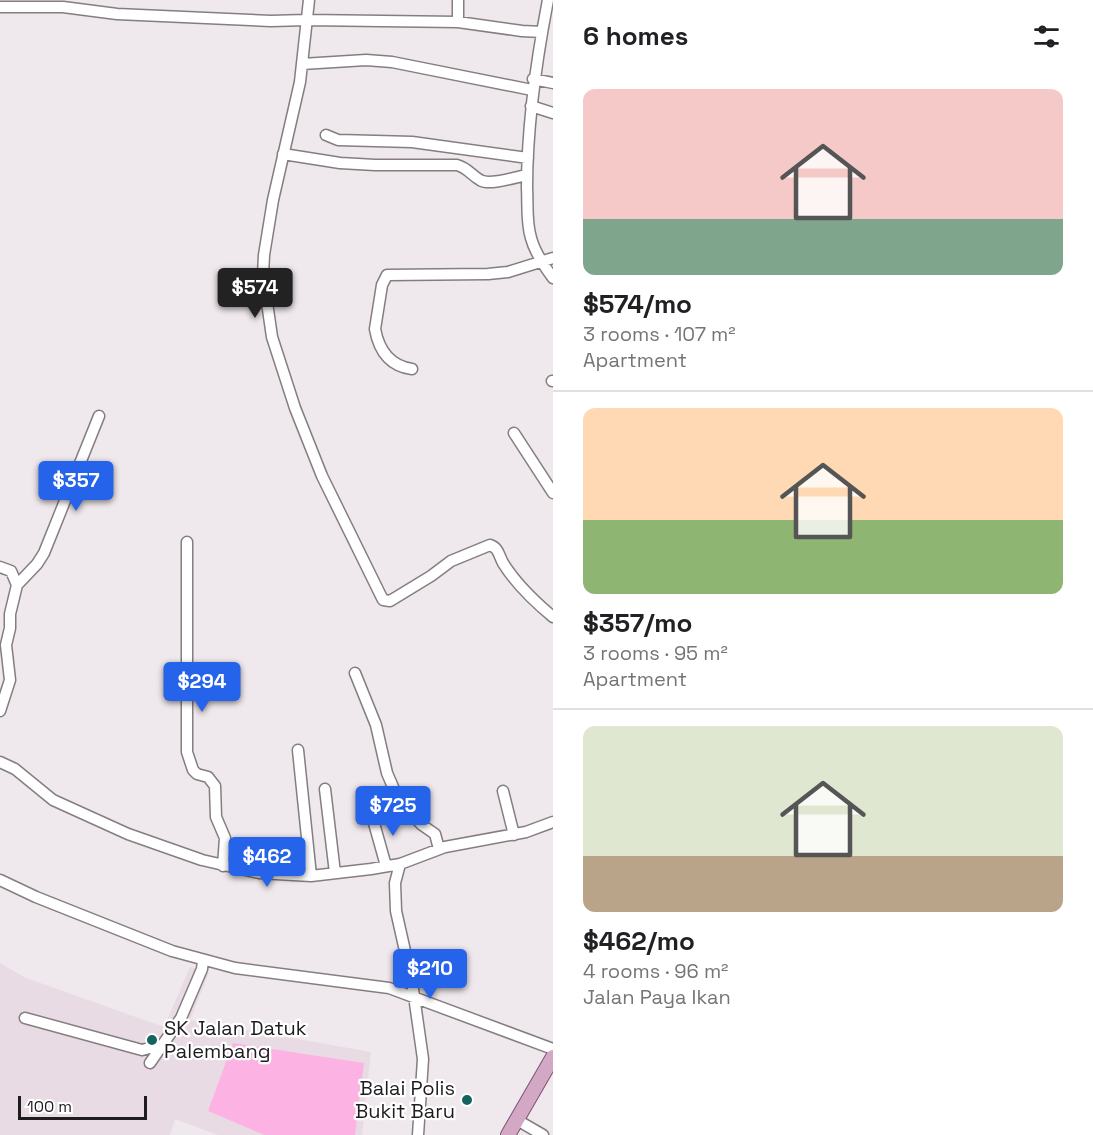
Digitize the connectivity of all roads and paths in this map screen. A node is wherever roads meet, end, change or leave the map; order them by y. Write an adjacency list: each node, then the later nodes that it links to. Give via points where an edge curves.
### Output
1 (309, 0): 5 (street)
2 (458, 0): 6 (street)
3 (0, 7): 5 (street)
4 (549, 8): 7 (street)
5 (306, 20): 6 (street); 8 (street)
6 (458, 22): 7 (street)
7 (542, 32): 10 (street)
8 (302, 64): 10 (street, via 392,62); 14 (street)
9 (553, 83): 10 (street)
10 (533, 84): 11 (street)
11 (531, 106): 12 (street); 15 (street)
12 (553, 113)
13 (326, 135): 15 (street, via 338,140 412,142)
14 (283, 154): 16 (street, via 340,163 456,165 485,182); 27 (street, via 264,255 272,337 322,476 380,596 390,601 451,561 493,545 520,586)
15 (528, 158): 16 (street)
16 (527, 175): 18 (street, via 530,236)
17 (553, 258): 18 (street)
18 (542, 262): 19 (street); 20 (street, via 488,274 387,274 382,285 376,336 388,359)
19 (553, 278)
20 (412, 369)
21 (99, 416): 26 (street, via 44,553)
22 (514, 433): 23 (street)
23 (553, 494)
24 (187, 542): 39 (street, via 187,752 193,770 208,777 214,786 216,817 225,838)
25 (0, 567): 26 (street, via 11,571)
26 (17, 585): 29 (street, via 6,645 10,680)
27 (553, 618)
28 (355, 673): 37 (street, via 399,801 435,834)
29 (0, 711)
30 (298, 750): 42 (street)
31 (0, 762): 39 (street, via 76,812)
32 (325, 789): 41 (street)
33 (504, 791): 36 (street)
34 (372, 816): 40 (street)
35 (553, 822): 36 (street)
36 (514, 835): 37 (street)
37 (439, 849): 38 (street)
38 (400, 864): 40 (street); 45 (street, via 395,883 396,911)
39 (223, 866): 42 (street)
40 (386, 866): 41 (street)
41 (334, 873): 42 (street)
42 (311, 876)
43 (0, 880): 44 (street, via 115,930)
44 (203, 960): 45 (street, via 235,968 388,988); 47 (street, via 181,1018)
45 (415, 997): 48 (street); 52 (street, via 423,1059)
46 (25, 1018): 47 (street, via 142,1050)
47 (161, 1046): 50 (street)
48 (553, 1050)
49 (553, 1058): 51 (main road)
50 (150, 1063)
51 (517, 1120): 53 (main road); 54 (street)
52 (418, 1135)
53 (508, 1135)
54 (543, 1135)

